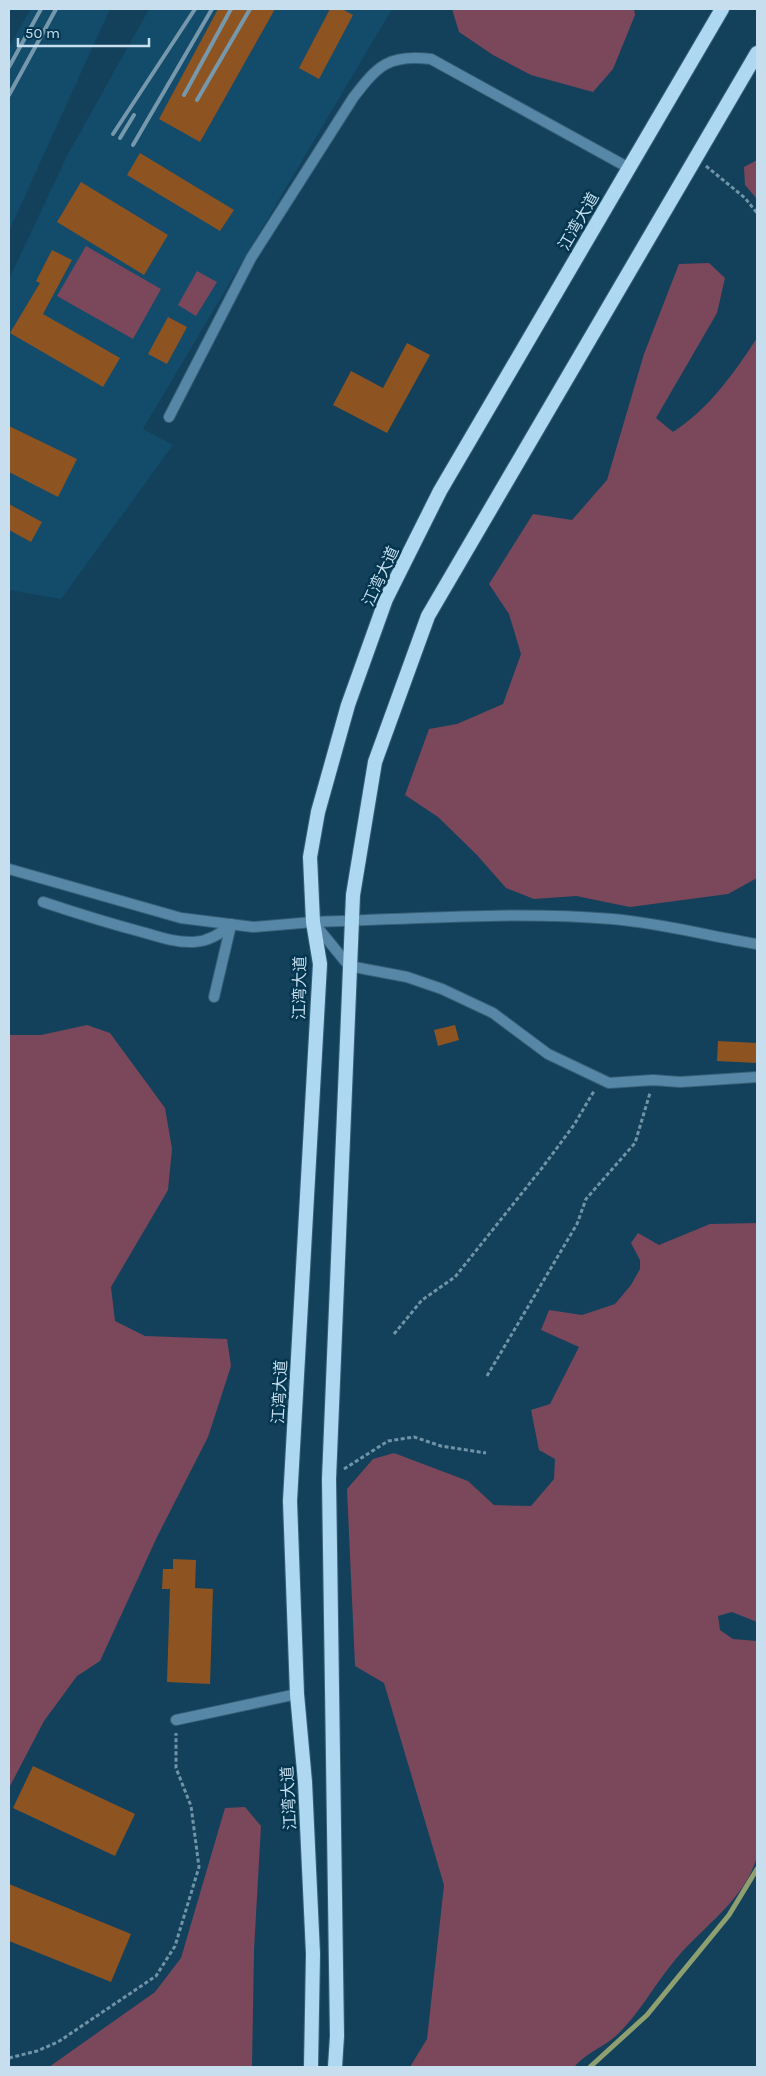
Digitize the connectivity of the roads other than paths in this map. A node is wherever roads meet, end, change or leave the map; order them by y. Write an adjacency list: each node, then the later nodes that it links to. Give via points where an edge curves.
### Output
1 (722, 9): 3 (highway, 江湾大道)
2 (757, 53): 7 (highway, via 428,616 375,762 353,895)
3 (629, 168): 4 (street, via 431,59 409,56 386,63 370,76 353,98 251,258); 8 (highway, 江湾大道, via 440,491 386,600 348,705 318,812 310,857)
4 (169, 417)
5 (9, 869): 9 (street, via 181,918)
6 (43, 902): 9 (street, via 175,941 195,942 212,938)
7 (352, 921): 8 (street); 10 (street, via 498,915 568,916 623,920); 11 (highway)
8 (313, 922): 9 (street, via 253,927); 11 (street); 14 (highway, 江湾大道, via 320,964 290,1501)
9 (231, 924): 12 (street)
10 (757, 944)
11 (349, 966): 13 (street, via 407,977 442,989 493,1013 548,1054 609,1083); 17 (highway, via 329,1479)
12 (214, 997)
13 (757, 1077)
14 (297, 1694): 15 (street); 16 (highway, 江湾大道, via 305,1782 313,1954)
15 (176, 1720)
16 (311, 2067)
17 (335, 2067)

